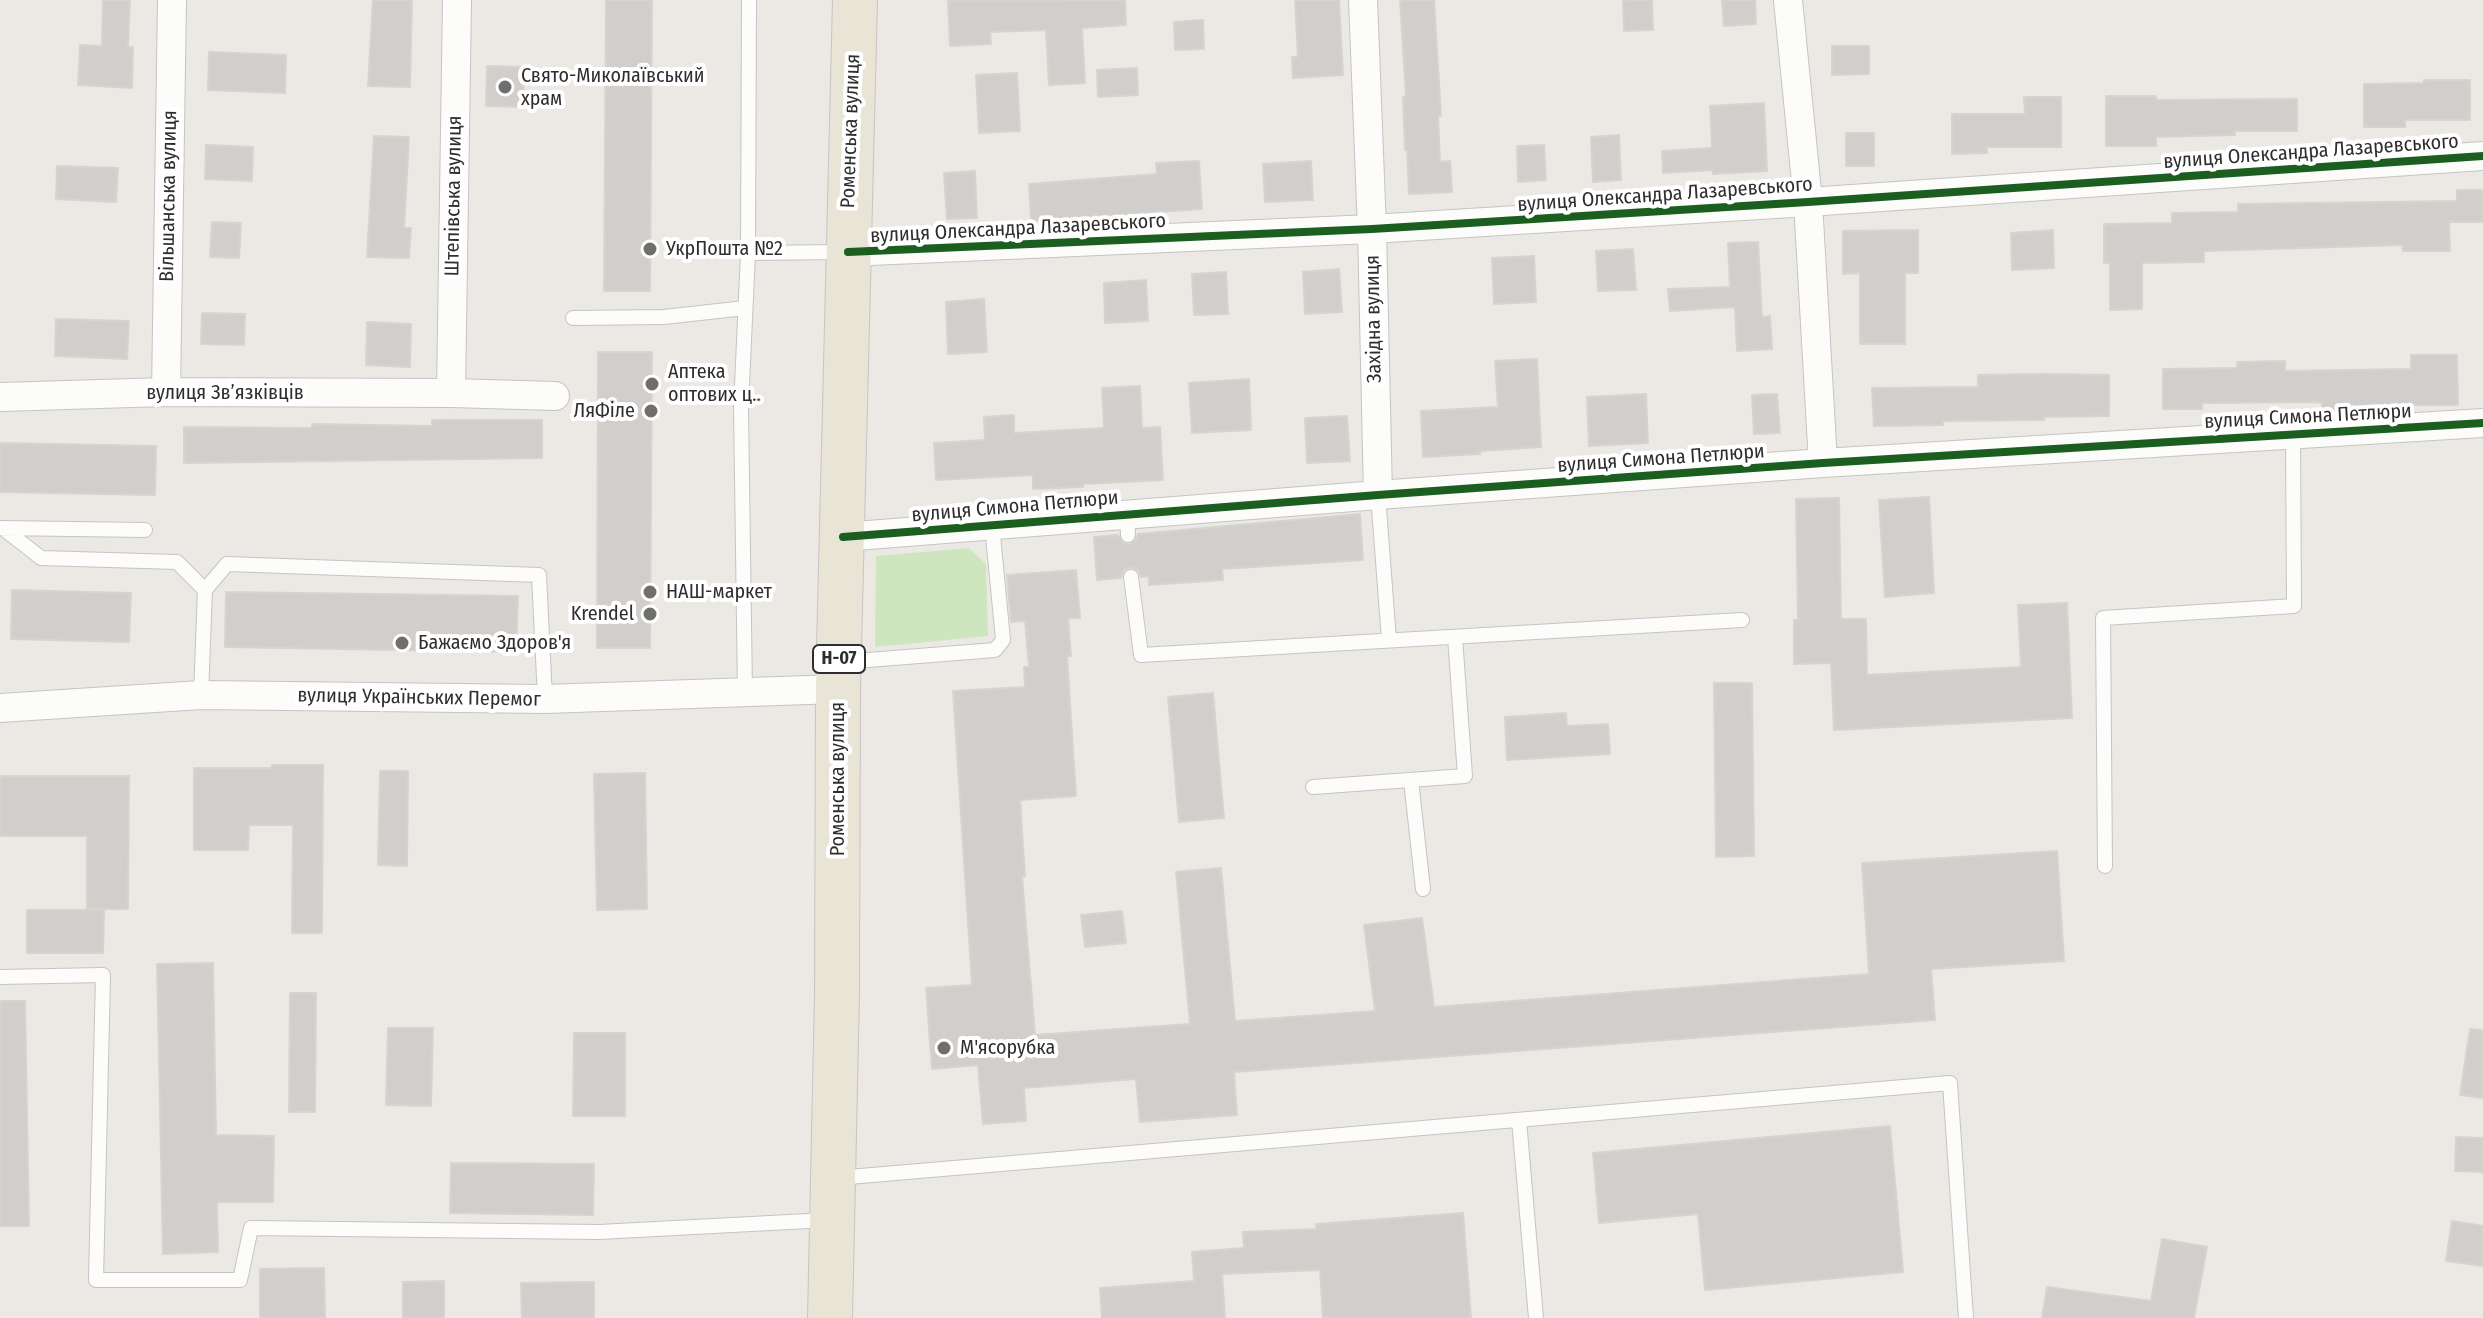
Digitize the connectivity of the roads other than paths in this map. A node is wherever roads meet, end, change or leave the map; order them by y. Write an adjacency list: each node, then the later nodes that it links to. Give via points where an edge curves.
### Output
1 (172, 0): 14 (street, Вільшанська вулиця)
2 (457, 0): 15 (street, Штепівська вулиця)
3 (749, 0): 11 (lane)
4 (855, 0): 10 (main road, Роменська вулиця / Н-07)
5 (1363, 0): 9 (street, Західна вулиця)
6 (1788, 0): 8 (street)
7 (2483, 156): 8 (street, вулиця Олександра Лазаревського)
8 (1808, 202): 9 (street, вулиця Олександра Лазаревського); 20 (street)
9 (1372, 229): 10 (street, вулиця Олександра Лазаревського); 21 (street, Західна вулиця)
10 (848, 252): 11 (lane); 25 (main road, Роменська вулиця / Н-07)
11 (748, 253): 12 (lane)
12 (745, 308): 13 (lane, via 664,317); 32 (lane)
13 (573, 318)
14 (166, 392): 15 (street, вулиця Звʼязківців); 17 (street, вулиця Звʼязківців)
15 (451, 393): 16 (street, вулиця Звʼязківців)
16 (555, 396)
17 (0, 397)
18 (2483, 423): 19 (street, вулиця Симона Петлюри)
19 (2293, 434): 20 (street, вулиця Симона Петлюри); 38 (lane, via 2294,606 2103,618)
20 (1823, 463): 21 (street, вулиця Симона Петлюри)
21 (1378, 495): 22 (street, вулиця Симона Петлюри, via 1128,524); 30 (lane)
22 (992, 525): 25 (street, вулиця Симона Петлюри); 31 (lane, via 1003,640 995,650)
23 (2, 528): 24 (lane); 27 (lane, via 41,558 177,562)
24 (145, 530)
25 (843, 537): 31 (main road, Роменська вулиця / Н-07)
26 (1131, 577): 30 (lane, via 1141,655)
27 (205, 590): 33 (lane); 34 (lane, via 227,564 539,575)
28 (1742, 620): 29 (lane)
29 (1455, 637): 30 (lane); 36 (lane, via 1465,776)
30 (1389, 640)
31 (838, 676): 32 (street, вулиця Українських Перемог); 42 (main road, Роменська вулиця / Н-07)
32 (745, 693): 34 (street, вулиця Українських Перемог)
33 (201, 695): 34 (street, вулиця Українських Перемог); 35 (street, вулиця Українських Перемог)
34 (545, 699)
35 (0, 708)
36 (1411, 780): 37 (lane); 39 (lane)
37 (1313, 787)
38 (2105, 866)
39 (1423, 889)
40 (0, 977): 42 (lane, via 103,975 96,1280 240,1280 251,1228 599,1232)
41 (1519, 1120): 42 (lane); 44 (lane); 45 (lane, via 1950,1083)
42 (832, 1199): 43 (main road, Роменська вулиця / Н-07)
43 (830, 1318)
44 (1536, 1318)
45 (1966, 1318)

